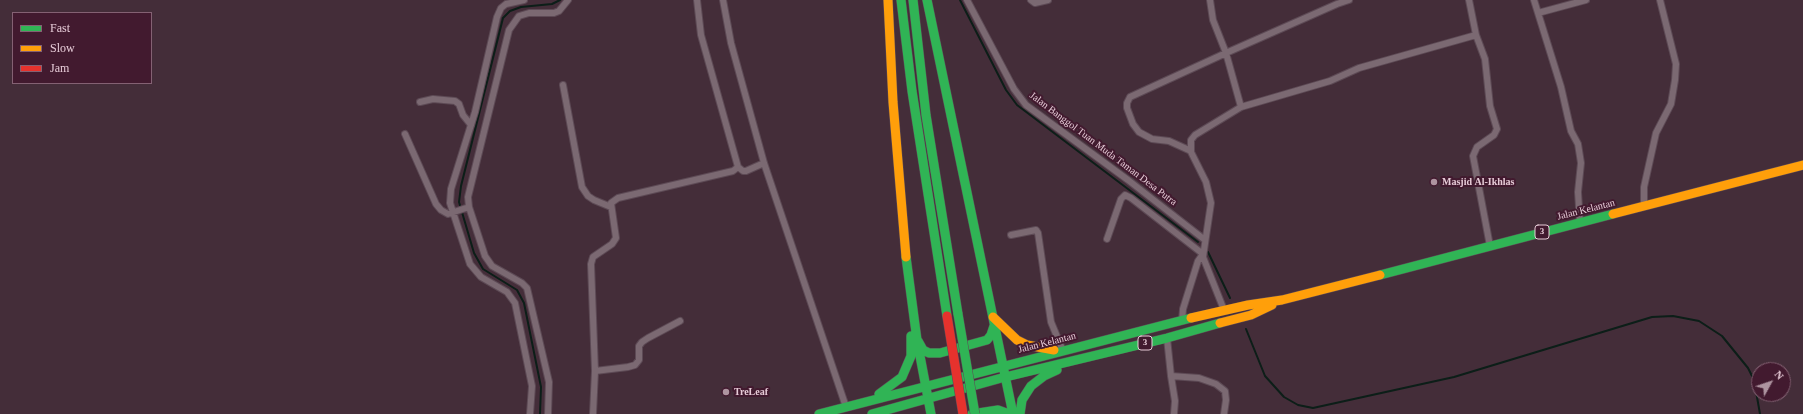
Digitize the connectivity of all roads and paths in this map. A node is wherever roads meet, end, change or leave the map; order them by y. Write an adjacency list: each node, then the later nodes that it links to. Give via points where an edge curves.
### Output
1 (524, 0): 24 (street, via 506,4 497,17)
2 (568, 0): 31 (street, via 554,13 528,13 519,16 509,30 472,176)
3 (697, 0): 29 (street, via 701,35)
4 (723, 0): 27 (street, via 731,43)
5 (888, 0): 40 (main road, via 893,102)
6 (901, 0): 64 (main road, bridge, via 913,98)
7 (913, 0): 65 (main road, bridge, via 926,115)
8 (927, 0): 45 (main road)
9 (967, 0): 37 (street, Jalan Banggol Tuan Muda Taman Desa Putra, via 1014,89 1026,105)
10 (1031, 0): 11 (street, via 1035,3)
11 (1048, 0)
12 (1210, 0): 20 (street, via 1213,20)
13 (1349, 0): 20 (street)
14 (1469, 0): 19 (street)
15 (1534, 0): 18 (street)
16 (1586, 0): 18 (street)
17 (1660, 0): 30 (street, via 1676,64 1675,80 1671,104 1656,133 1644,187)
18 (1538, 13): 34 (street, via 1561,87 1571,130 1578,144 1581,163 1578,192)
19 (1476, 35): 23 (street); 38 (street, via 1484,59 1490,106 1497,129 1494,135 1477,147 1473,156)
20 (1226, 53): 23 (street); 26 (street, via 1134,94 1127,103 1133,124 1139,132 1152,139 1169,141)
21 (563, 85): 32 (street, via 582,187 588,196)
22 (420, 102): 24 (street, via 434,99 455,101)
23 (1241, 106): 26 (street, via 1195,135 1191,140)
24 (471, 125): 33 (street, via 451,189 450,203)
25 (405, 134): 33 (street, via 436,204 448,214)
26 (1191, 151): 37 (street, via 1206,182 1211,203)
27 (763, 164): 29 (street, via 746,171); 57 (street)
28 (1803, 165): 30 (main road, Jalan Kelantan / 3)
29 (738, 167): 32 (street, via 733,171 618,198 612,201)
30 (1644, 206): 34 (main road, Jalan Kelantan / 3)
31 (467, 207): 33 (street); 59 (street, via 485,256 492,266 527,288 549,382)
32 (611, 207): 51 (street, via 616,238 612,244 593,257 591,264)
33 (454, 212): 58 (street, via 470,264 481,277 507,292 515,303 532,386)
34 (1580, 223): 38 (main road, Jalan Kelantan / 3)
35 (1011, 235): 48 (street, via 1036,230 1038,233 1050,322)
36 (1107, 239): 39 (street, via 1121,199 1125,195)
37 (1205, 240): 39 (street)
38 (1490, 246): 41 (main road, Jalan Kelantan / 3)
39 (1203, 254): 42 (street); 44 (street, via 1198,261 1183,309)
40 (908, 278): 47 (main road); 56 (main road, via 907,305 911,356 902,377)
41 (1282, 300): 42 (main road, Jalan Kelantan / 3); 46 (main road, Jalan Kelantan / 3, via 1251,315)
42 (1224, 310): 44 (main road, Jalan Kelantan / 3)
43 (680, 321): 51 (street, via 642,342 639,346 639,360 635,364)
44 (1182, 321): 48 (main road, Jalan Kelantan / 3)
45 (994, 322): 47 (main road, via 987,340 940,353 923,350); 48 (main road, via 1027,346); 50 (main road)
46 (1167, 338): 49 (main road, Jalan Kelantan / 3); 52 (street)
47 (918, 340): 54 (main road)
48 (1063, 351): 50 (main road, Jalan Kelantan / 3)
49 (1087, 356): 53 (main road, Jalan Kelantan / 3); 68 (main road, via 1044,376 1031,386 1022,400)
50 (1002, 366): 53 (main road); 54 (main road, Jalan Kelantan / 3)
51 (595, 370): 60 (street)
52 (1171, 376): 69 (street, via 1175,401); 70 (street, via 1199,378 1216,384 1224,391)
53 (1004, 377): 55 (main road, Jalan Kelantan / 3); 67 (main road)
54 (926, 386): 55 (main road); 56 (main road, Jalan Kelantan / 3)
55 (929, 398): 62 (main road, Jalan Kelantan / 3); 63 (main road)
56 (867, 401): 57 (main road, Jalan Kelantan / 3)
57 (846, 407): 61 (main road, Jalan Kelantan / 3)
58 (530, 414)
59 (548, 414)
60 (593, 414)
61 (819, 414)
62 (872, 414)
63 (931, 414)
64 (963, 414)
65 (974, 414): 66 (main road, via 998,410)
66 (1009, 414)
67 (1013, 414)
68 (1020, 414)
69 (1174, 414)
70 (1224, 414)

